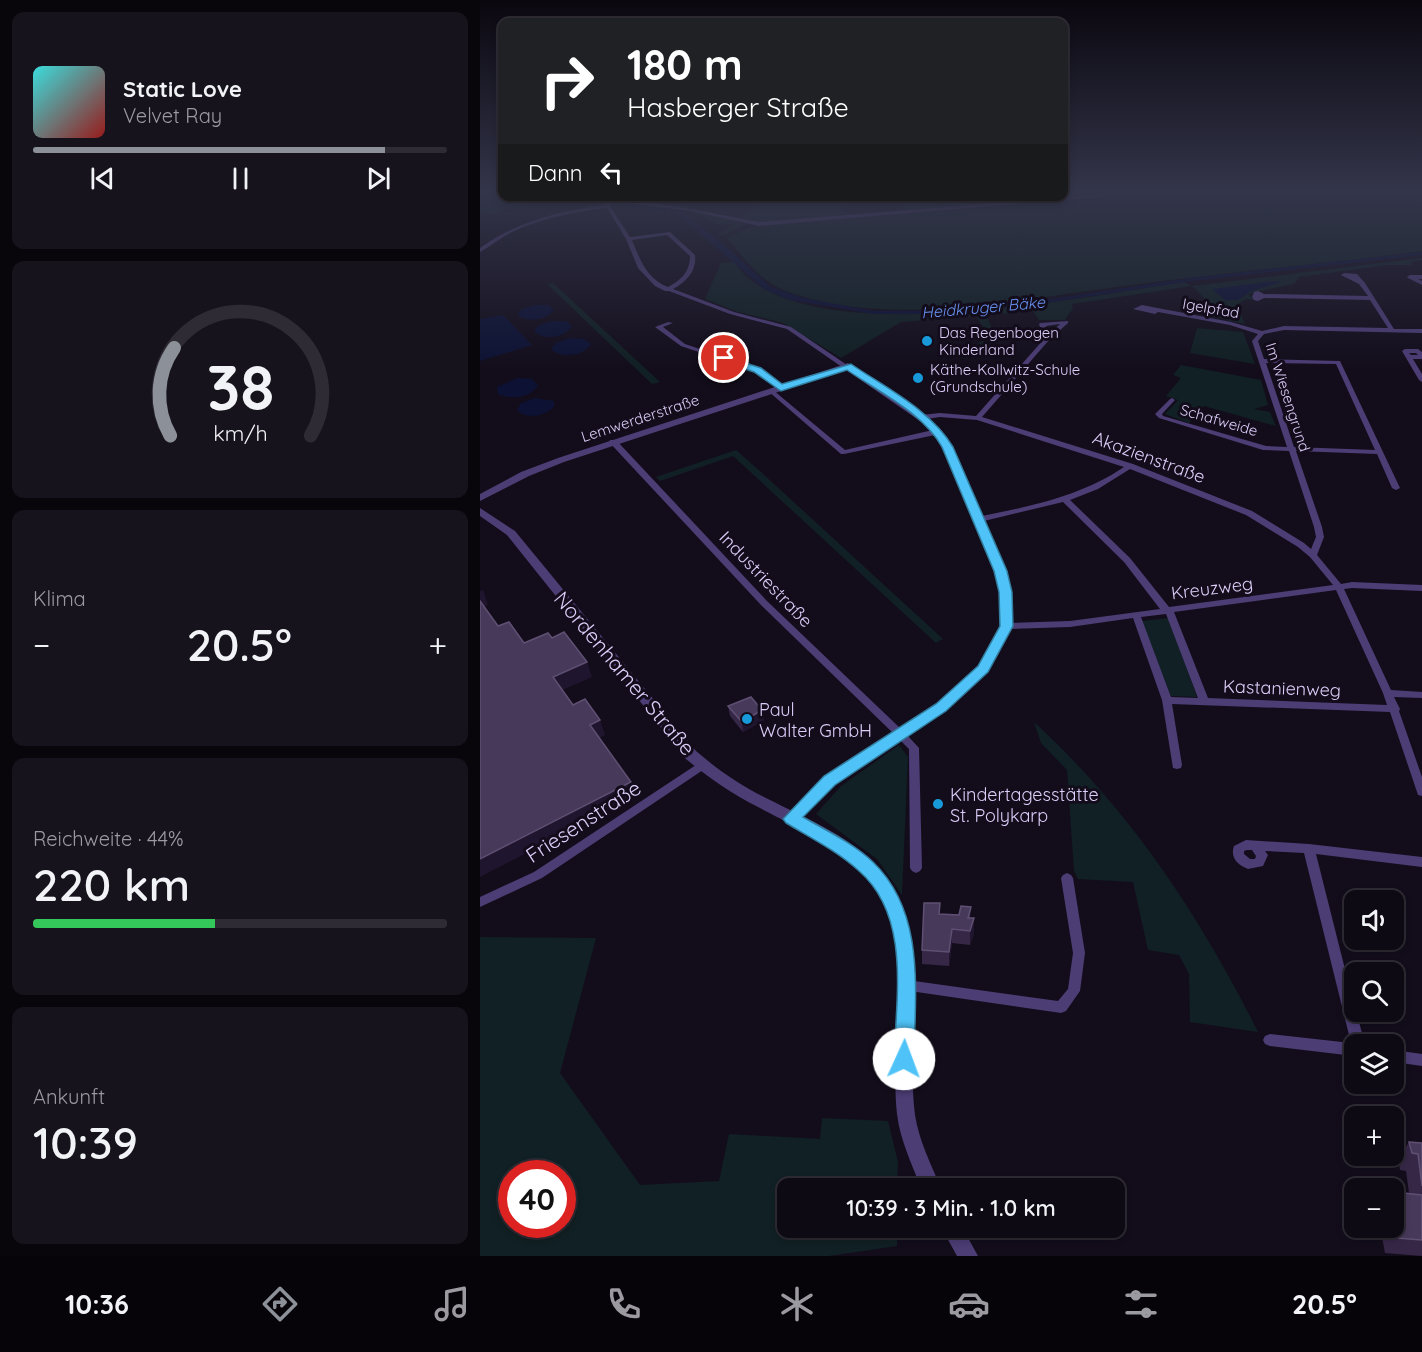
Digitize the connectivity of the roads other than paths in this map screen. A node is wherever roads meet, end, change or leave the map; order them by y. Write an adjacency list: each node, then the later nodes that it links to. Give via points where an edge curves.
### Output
1 (634, 251): 6 (street, via 648,278)
2 (687, 251): 6 (street, via 693,262 686,278)
3 (1421, 274): 5 (street, via 1410,277)
4 (1362, 283): 8 (street)
5 (1422, 283)
6 (667, 290): 17 (street, via 732,313 784,325)
7 (1263, 296): 8 (street)
8 (1372, 298): 11 (street)
9 (1155, 312): 13 (street, Igelpfad, via 1218,318)
10 (670, 323): 19 (street, via 658,327 683,345 757,370)
11 (1392, 330): 12 (street, Im Wiesengrund); 13 (street, Im Wiesengrund, via 1284,328)
12 (1422, 331)
13 (1262, 333): 16 (street, Im Wiesengrund, via 1255,341)
14 (1047, 339): 23 (street)
15 (1408, 357): 18 (street)
16 (1261, 361): 26 (street, Im Wiesengrund); 27 (street, via 1338,362)
17 (848, 366): 19 (street, Lemwerderstraße); 22 (street)
18 (1422, 380)
19 (781, 388): 20 (street, Lemwerderstraße)
20 (771, 391): 24 (street, via 844,452); 25 (street, Lemwerderstraße)
21 (1172, 400): 26 (street, Schafweide, via 1158,414 1161,417 1266,448)
22 (922, 417): 23 (street, Akazienstraße); 24 (street)
23 (978, 418): 28 (street, Akazienstraße)
24 (939, 432): 33 (street)
25 (613, 442): 30 (street, Lemwerderstraße, via 539,468); 45 (street, Industriestraße, via 764,603)
26 (1293, 450): 27 (street); 34 (street, Im Wiesengrund, via 1291,454 1320,537)
27 (1378, 452): 29 (street)
28 (1130, 466): 31 (street); 34 (street, Akazienstraße, via 1249,513)
29 (1396, 488)
30 (480, 498)
31 (1066, 500): 33 (street); 37 (street, via 1127,560)
32 (480, 511): 46 (street, Nordenhamer Straße, via 511,534 670,732)
33 (980, 519): 39 (street, via 1001,571)
34 (1313, 555): 35 (street, Akazienstraße)
35 (1339, 587): 36 (street, Kreuzweg); 37 (street, Kreuzweg); 40 (street, Akazienstraße)
36 (1422, 588)
37 (1167, 610): 38 (street, Kreuzweg); 43 (street)
38 (1136, 615): 39 (street, Kreuzweg, via 1070,624); 42 (street)
39 (1006, 626): 45 (street, via 991,658 975,679 941,708)
40 (1388, 693): 41 (street); 44 (street, Akazienstraße)
41 (1422, 695)
42 (1167, 700): 43 (street, Kastanienweg); 47 (street)
43 (1204, 701): 44 (street, Kastanienweg)
44 (1395, 709): 48 (street, Akazienstraße)
45 (899, 734): 49 (street, via 830,781); 53 (street, Industriestraße, via 914,748)
46 (702, 765): 49 (street, Nordenhamer Straße, via 726,783); 55 (street, Friesenstraße, via 538,875)
47 (1177, 765)
48 (1422, 792)
49 (792, 819): 56 (street, Nordenhamer Straße, via 868,867 886,891 898,917 906,954)
50 (1256, 848): 51 (street)
51 (1309, 849): 52 (street); 57 (street)
52 (1422, 862)
53 (916, 868)
54 (1067, 878): 56 (street, via 1079,953 1074,991 1061,1007)
55 (480, 902)
56 (907, 986): 62 (street, Nordenhamer Straße, via 903,1077 906,1116)
57 (1355, 1034)
58 (1270, 1040): 59 (street)
59 (1344, 1049)
60 (1404, 1057): 61 (street)
61 (1422, 1060)
62 (928, 1178)
63 (957, 1238): 64 (street)
64 (968, 1256)

